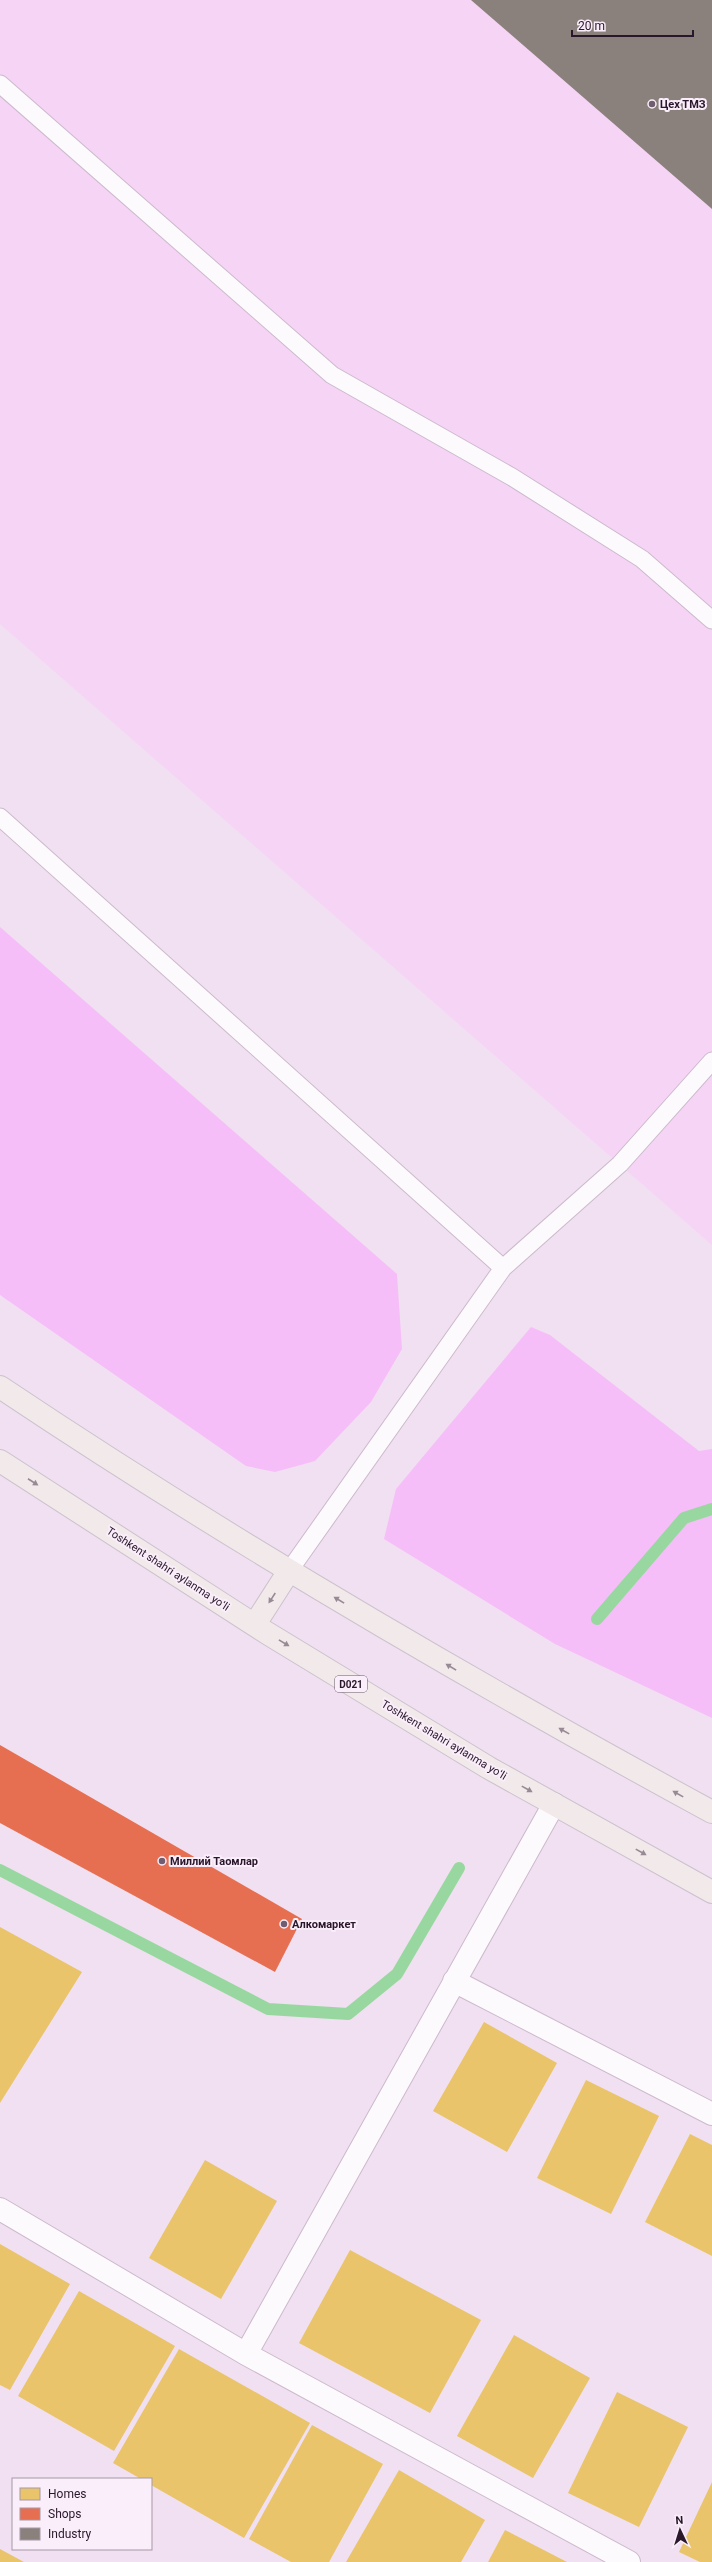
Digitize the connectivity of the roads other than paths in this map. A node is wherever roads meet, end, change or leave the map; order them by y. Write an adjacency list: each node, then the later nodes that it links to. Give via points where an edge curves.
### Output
1 (0, 84): 2 (lane, via 332,375 512,477 642,559)
2 (712, 620)
3 (0, 817): 5 (lane)
4 (712, 1060): 5 (lane, via 620,1164)
5 (503, 1268): 8 (lane)
6 (0, 1387): 8 (highway)
7 (0, 1461): 9 (highway, Toshkent shahri aylanma yoʻli / D021, one-way to 9)
8 (289, 1571): 9 (highway, one-way to 9); 11 (highway, one-way to 8, via 517,1706)
9 (255, 1624): 10 (highway, Toshkent shahri aylanma yoʻli / D021, one-way to 10, via 489,1768)
10 (554, 1804): 12 (highway, Toshkent shahri aylanma yoʻli / D021, one-way to 12); 13 (street)
11 (712, 1812)
12 (712, 1892)
13 (454, 1981): 14 (street); 16 (street)
14 (712, 2114)
15 (0, 2209): 16 (street)
16 (246, 2354): 17 (street)
17 (629, 2562)

